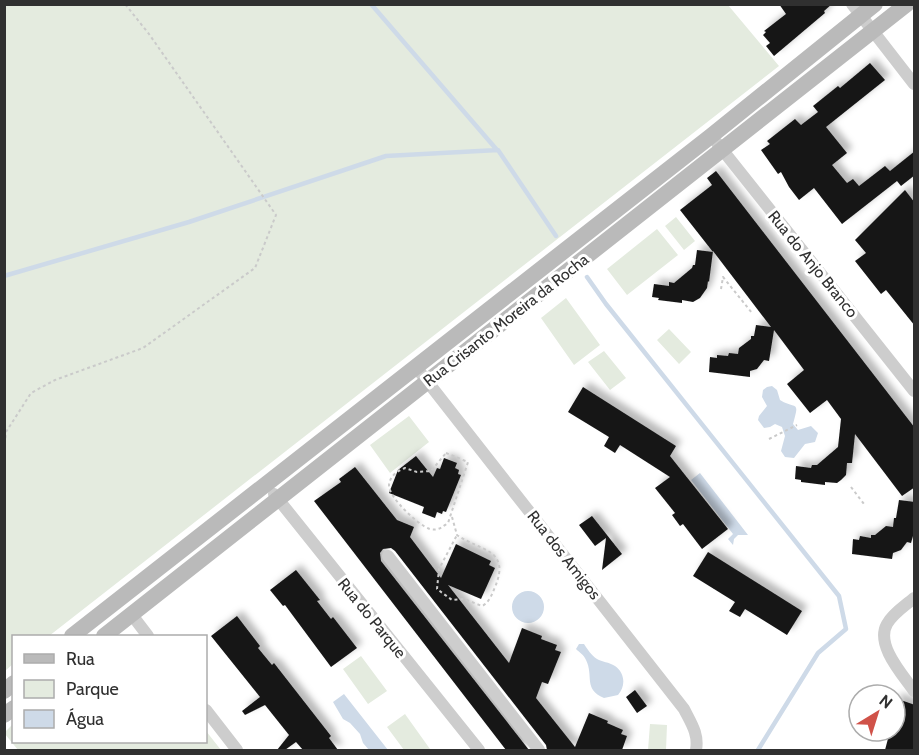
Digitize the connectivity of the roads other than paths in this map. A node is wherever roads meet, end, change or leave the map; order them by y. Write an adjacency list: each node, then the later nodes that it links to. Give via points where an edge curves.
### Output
1 (875, 4): 3 (main road, Rua Crisanto Moreira da Rocha)
2 (907, 4): 4 (main road, Rua Crisanto Moreira da Rocha)
3 (856, 10): 4 (street); 6 (main road, Rua Crisanto Moreira da Rocha)
4 (873, 32): 5 (street); 7 (main road, Rua Crisanto Moreira da Rocha)
5 (915, 84)
6 (711, 136): 7 (street, Rua do Anjo Branco); 8 (main road, Rua Crisanto Moreira da Rocha)
7 (722, 150): 9 (main road, Rua Crisanto Moreira da Rocha); 10 (street, Rua do Anjo Branco)
8 (416, 367): 9 (street, Rua dos Amigos); 11 (main road, Rua Crisanto Moreira da Rocha)
9 (427, 382): 12 (main road, Rua Crisanto Moreira da Rocha); 25 (street, Rua dos Amigos, via 684,709 698,740)
10 (915, 391)
11 (266, 485): 12 (street, Rua do Parque); 15 (main road, Rua Crisanto Moreira da Rocha)
12 (278, 500): 16 (main road, Rua Crisanto Moreira da Rocha); 23 (street, Rua do Parque)
13 (388, 556): 24 (street)
14 (915, 598): 20 (street, via 894,614 884,634 888,655)
15 (119, 599): 16 (main road); 17 (main road, Rua Crisanto Moreira da Rocha)
16 (132, 615): 18 (main road, Rua Crisanto Moreira da Rocha); 19 (street)
17 (73, 635)
18 (105, 635)
19 (147, 635)
20 (915, 691)
21 (207, 711): 22 (street)
22 (237, 750)
23 (479, 750)
24 (539, 750)
25 (696, 750)

